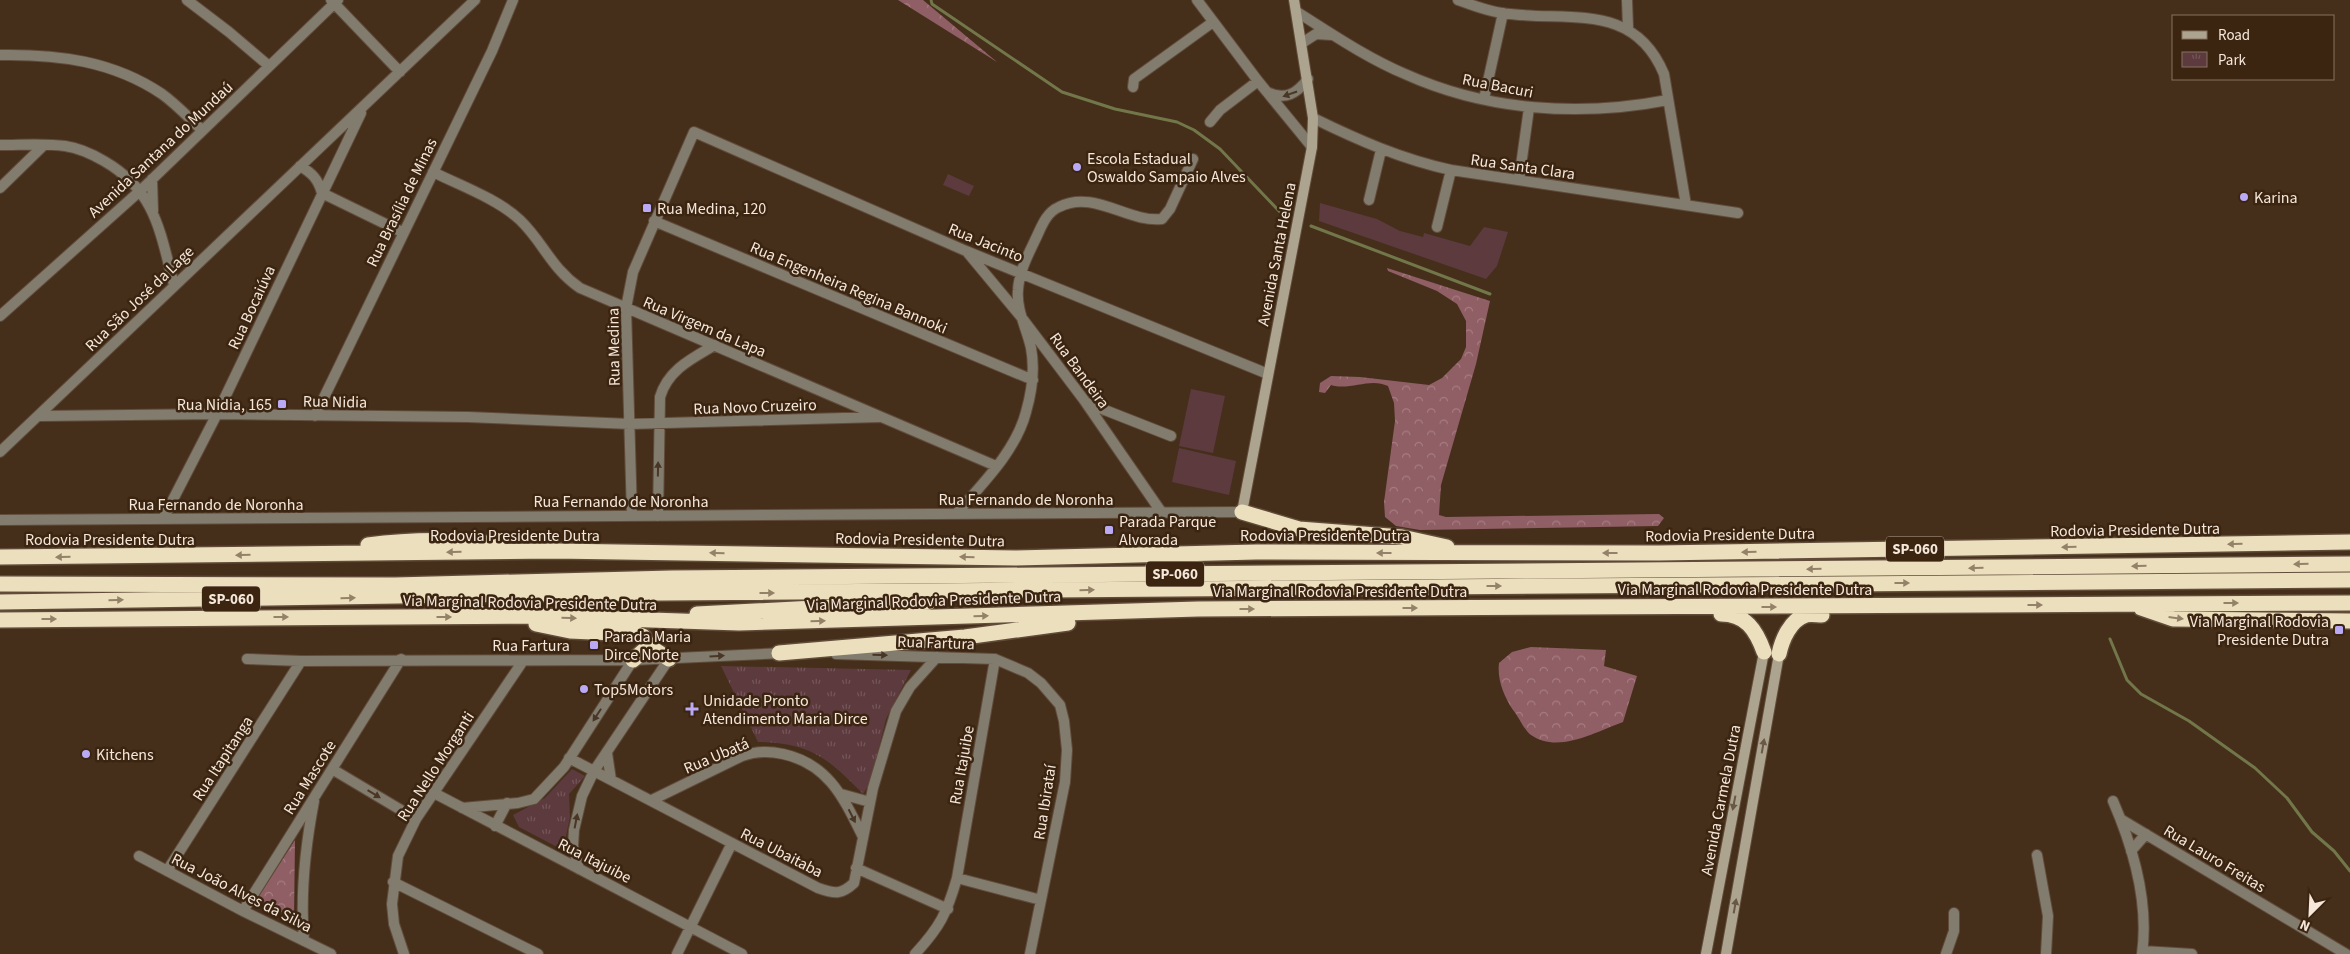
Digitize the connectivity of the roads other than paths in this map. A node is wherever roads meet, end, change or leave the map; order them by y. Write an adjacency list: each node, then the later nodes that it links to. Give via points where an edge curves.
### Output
1 (187, 0): 16 (street)
2 (476, 0): 17 (street, Rua São José da Lage)
3 (1197, 0): 11 (street)
4 (1294, 0): 9 (street, Avenida Santa Helena)
5 (1458, 0): 10 (street)
6 (1627, 0): 12 (street)
7 (334, 1): 16 (street, Avenida Santana do Mundaú); 17 (street)
8 (510, 1): 37 (street, Rua Brasília de Minas, via 492,51)
9 (1297, 12): 13 (street, Rua Bacuri); 14 (street, Avenida Santa Helena)
10 (1503, 13): 12 (street, via 1597,18); 22 (street)
11 (1213, 22): 19 (street); 20 (street, via 1134,79)
12 (1628, 27): 23 (street, via 1651,49 1659,62)
13 (1336, 36): 14 (street, via 1316,34); 22 (street, Rua Bacuri, via 1405,75 1438,88)
14 (1302, 43): 18 (street, Avenida Santa Helena)
15 (0, 55): 28 (street, via 65,57 100,64 132,76 164,95)
16 (269, 66): 28 (street, Avenida Santana do Mundaú)
17 (400, 72): 24 (street, Rua São José da Lage)
18 (1308, 79): 21 (street, one-way to 21, via 1299,90 1288,96); 26 (street, Avenida Santa Helena)
19 (1258, 81): 21 (street); 27 (street, via 1220,110)
20 (1133, 87)
21 (1267, 92): 32 (street)
22 (1484, 99): 25 (street, Rua Bacuri)
23 (1668, 100): 25 (street, Rua Bacuri, via 1593,110); 44 (street)
24 (364, 107): 35 (street, Rua São José da Lage); 42 (street, Rua Bocaiúva)
25 (1529, 108): 39 (street)
26 (1313, 118): 32 (street, Avenida Santa Helena); 33 (street, Rua Santa Clara)
27 (1210, 122)
28 (202, 130): 38 (street, Avenida Santana do Mundaú)
29 (694, 132): 47 (street, Rua Medina); 50 (street, Rua Jacinto)
30 (44, 144): 31 (street); 40 (street); 41 (street, via 90,153)
31 (0, 145)
32 (1312, 147): 57 (street, Avenida Santa Helena)
33 (1381, 150): 36 (street, Rua Santa Clara); 43 (street)
34 (1193, 159): 51 (street, via 1170,209 1162,218 1148,218 1094,203 1059,206 1040,229)
35 (300, 166): 42 (street, via 319,181); 52 (street, Rua São José da Lage)
36 (1451, 170): 39 (street, Rua Santa Clara); 48 (street)
37 (433, 172): 49 (street, Rua Brasília de Minas); 53 (street, Rua Virgem da Lapa, via 509,210 530,231 565,278)
38 (152, 180): 41 (street, Avenida Santana do Mundaú); 46 (street)
39 (1520, 180): 44 (street, Rua Santa Clara)
40 (0, 188)
41 (141, 190): 46 (street); 54 (street, Avenida Santana do Mundaú)
42 (322, 193): 49 (street); 60 (street, Rua Bocaiúva)
43 (1369, 200)
44 (1686, 205): 45 (street, Rua Santa Clara)
45 (1738, 213)
46 (153, 215): 52 (street)
47 (654, 221): 53 (street, Rua Medina, via 633,272); 58 (street, Rua Engenheira Regina Bannoki)
48 (1437, 227)
49 (402, 232): 62 (street, Rua Brasília de Minas)
50 (966, 251): 51 (street, Rua Jacinto); 55 (street, Rua Bandeira)
51 (1021, 272): 55 (street, via 1018,297); 57 (street, Rua Jacinto)
52 (174, 285): 61 (street, Rua São José da Lage)
53 (626, 308): 56 (street, Rua Virgem da Lapa); 65 (street, Rua Medina)
54 (0, 316)
55 (1022, 318): 58 (street, via 1031,350); 59 (street, Rua Bandeira)
56 (715, 345): 63 (street, Rua Virgem da Lapa); 64 (street, via 670,374 660,397)
57 (1268, 374): 69 (street, Avenida Santa Helena)
58 (1033, 380): 68 (street, via 1026,414 1014,440)
59 (1086, 402): 66 (street); 70 (street, Rua Bandeira)
60 (217, 414): 61 (street, Rua Nidia); 62 (street, Rua Nidia); 74 (street, Rua Bocaiúva)
61 (40, 416): 67 (street, Rua São José da Lage)
62 (315, 416): 65 (street, Rua Nidia, via 468,417)
63 (880, 417): 64 (street, Rua Novo Cruzeiro); 68 (street, Rua Virgem da Lapa)
64 (659, 423): 65 (street, Rua Novo Cruzeiro); 73 (street, one-way to 64)
65 (630, 424): 72 (street, Rua Medina)
66 (1171, 436)
67 (0, 452)
68 (996, 466): 71 (street)
69 (1242, 512): 70 (street, Rua Fernando de Noronha); 79 (highway, via 1299,529 1402,537)
70 (1162, 513): 71 (street, Rua Fernando de Noronha)
71 (956, 514): 73 (street, Rua Fernando de Noronha)
72 (632, 516): 73 (street, Rua Fernando de Noronha); 74 (street, Rua Fernando de Noronha)
73 (658, 516)
74 (163, 519): 75 (street, Rua Fernando de Noronha)
75 (0, 520)
76 (2350, 536): 77 (highway)
77 (2319, 542): 78 (highway, Rodovia Presidente Dutra / SP-060); 79 (highway, Rodovia Presidente Dutra / SP-060, one-way to 79)
78 (2350, 542)
79 (1467, 553): 80 (highway, Rodovia Presidente Dutra / SP-060, one-way to 80, via 1256,552 1016,558 555,551 468,540 418,540 292,554)
80 (0, 557)
81 (2350, 564): 83 (highway, SP-060, one-way to 83, via 682,578 395,585)
82 (2350, 580): 84 (highway, SP-060, one-way to 82)
83 (0, 584)
84 (960, 592): 85 (highway, SP-060, one-way to 84); 94 (highway, via 945,601 674,615)
85 (0, 602)
86 (2350, 602): 87 (highway, Via Marginal Rodovia Presidente Dutra / SP-060, one-way to 86)
87 (2130, 604): 88 (highway, Via Marginal Rodovia Presidente Dutra / SP-060, one-way to 87); 93 (highway, one-way to 93, via 2173,619)
88 (1916, 606): 89 (highway, Via Marginal Rodovia Presidente Dutra / SP-060, one-way to 88); 98 (highway, via 1884,615 1807,615 1796,621 1788,632)
89 (1633, 608): 90 (highway, Via Marginal Rodovia Presidente Dutra / SP-060, one-way to 89); 96 (highway, via 1656,613 1734,614 1755,631)
90 (1198, 609): 94 (highway, Via Marginal Rodovia Presidente Dutra, one-way to 90, via 738,623); 97 (highway, via 1166,620 1052,624 964,637)
91 (502, 617): 92 (highway, Via Marginal Rodovia Presidente Dutra, one-way to 91); 94 (highway, Via Marginal Rodovia Presidente Dutra, one-way to 94); 95 (highway, via 570,631 637,634 643,636)
92 (0, 620)
93 (2350, 621)
94 (657, 622)
95 (649, 646): 102 (highway); 104 (highway)
96 (1764, 652): 148 (street, Avenida Carmela Dutra, one-way to 148)
97 (779, 653): 99 (street, Rua Fartura, one-way to 99); 102 (street, Rua Fartura, one-way to 97)
98 (1780, 654): 149 (street, Avenida Carmela Dutra, one-way to 98)
99 (936, 657): 103 (street, Rua Fartura); 117 (street, Rua Ubaitaba, via 910,687 896,711)
100 (247, 659): 105 (street, Rua Fartura)
101 (401, 659): 105 (street, Rua Fartura); 106 (street, Rua Fartura); 109 (street, Rua Mascote)
102 (669, 659): 104 (street, Rua Fartura); 107 (street)
103 (995, 659): 132 (street, Rua Itajuibe); 134 (street, Rua Ibirataí, via 1028,673 1041,683 1060,705 1064,721 1064,782)
104 (634, 660): 106 (street, Rua Fartura); 108 (street, one-way to 108)
105 (301, 661): 131 (street, Rua Itapitanga)
106 (523, 661): 112 (street, Rua Nello Morganti)
107 (607, 753): 110 (street); 111 (street)
108 (569, 758): 110 (street, Rua Ubaitaba); 118 (street, via 558,776 534,799)
109 (332, 769): 114 (street, Rua Mascote); 120 (street, one-way to 120)
110 (594, 771): 111 (street, Rua Ubaitaba); 130 (street, one-way to 110, via 573,846 574,830 582,796)
111 (611, 780): 115 (street, Rua Ubaitaba)
112 (434, 793): 119 (street, Rua Itajuibe); 120 (street, Rua Nello Morganti)
113 (841, 794): 115 (street, Rua Ubatá, via 822,772 808,762 770,752 753,752); 117 (street); 124 (street, Rua Ubatá, one-way to 124)
114 (315, 795): 136 (street, Rua Mascote); 139 (street, via 305,846 301,904)
115 (652, 800): 125 (street, Rua Ubaitaba)
116 (2113, 801): 121 (street)
117 (870, 802): 124 (street, Rua Ubaitaba)
118 (508, 803): 119 (street); 122 (street)
119 (462, 808): 122 (street, Rua Itajuibe)
120 (416, 819): 133 (street, Rua Nello Morganti, via 398,856)
121 (2122, 820): 123 (street, Rua Lauro Freitas); 126 (street)
122 (495, 826): 130 (street, Rua Itajuibe)
123 (2146, 834): 126 (street, Rua Lauro Freitas); 153 (street, Rua Lauro Freitas)
124 (863, 837): 129 (street, Rua Ubaitaba)
125 (732, 843): 129 (street, Rua Ubaitaba, via 832,893 845,892 854,882); 138 (street)
126 (2131, 851): 140 (street, via 2144,918)
127 (2037, 855): 151 (street, via 2048,916)
128 (139, 856): 131 (street, Rua João Alves da Silva)
129 (856, 868): 135 (street)
130 (579, 869): 138 (street, Rua Itajuibe)
131 (167, 871): 136 (street, Rua João Alves da Silva)
132 (957, 878): 134 (street); 135 (street, Rua Itajuibe)
133 (393, 882): 143 (street, Rua Nello Morganti, via 394,924); 144 (street)
134 (1041, 900): 141 (street, Rua Ibirataí)
135 (948, 909): 147 (street, Rua Itajuibe, via 935,932)
136 (242, 911): 139 (street, Rua João Alves da Silva)
137 (1954, 913): 150 (street, via 1954,931)
138 (691, 926): 145 (street); 146 (street, Rua Itajuibe)
139 (304, 941): 142 (street, Rua João Alves da Silva)
140 (2143, 952): 152 (street)
141 (1030, 953)
142 (331, 954)
143 (404, 954)
144 (538, 954)
145 (677, 954)
146 (742, 954)
147 (915, 954)
148 (1706, 954)
149 (1726, 954)
150 (1946, 954)
151 (2046, 954)
152 (2192, 954)
153 (2346, 954)

